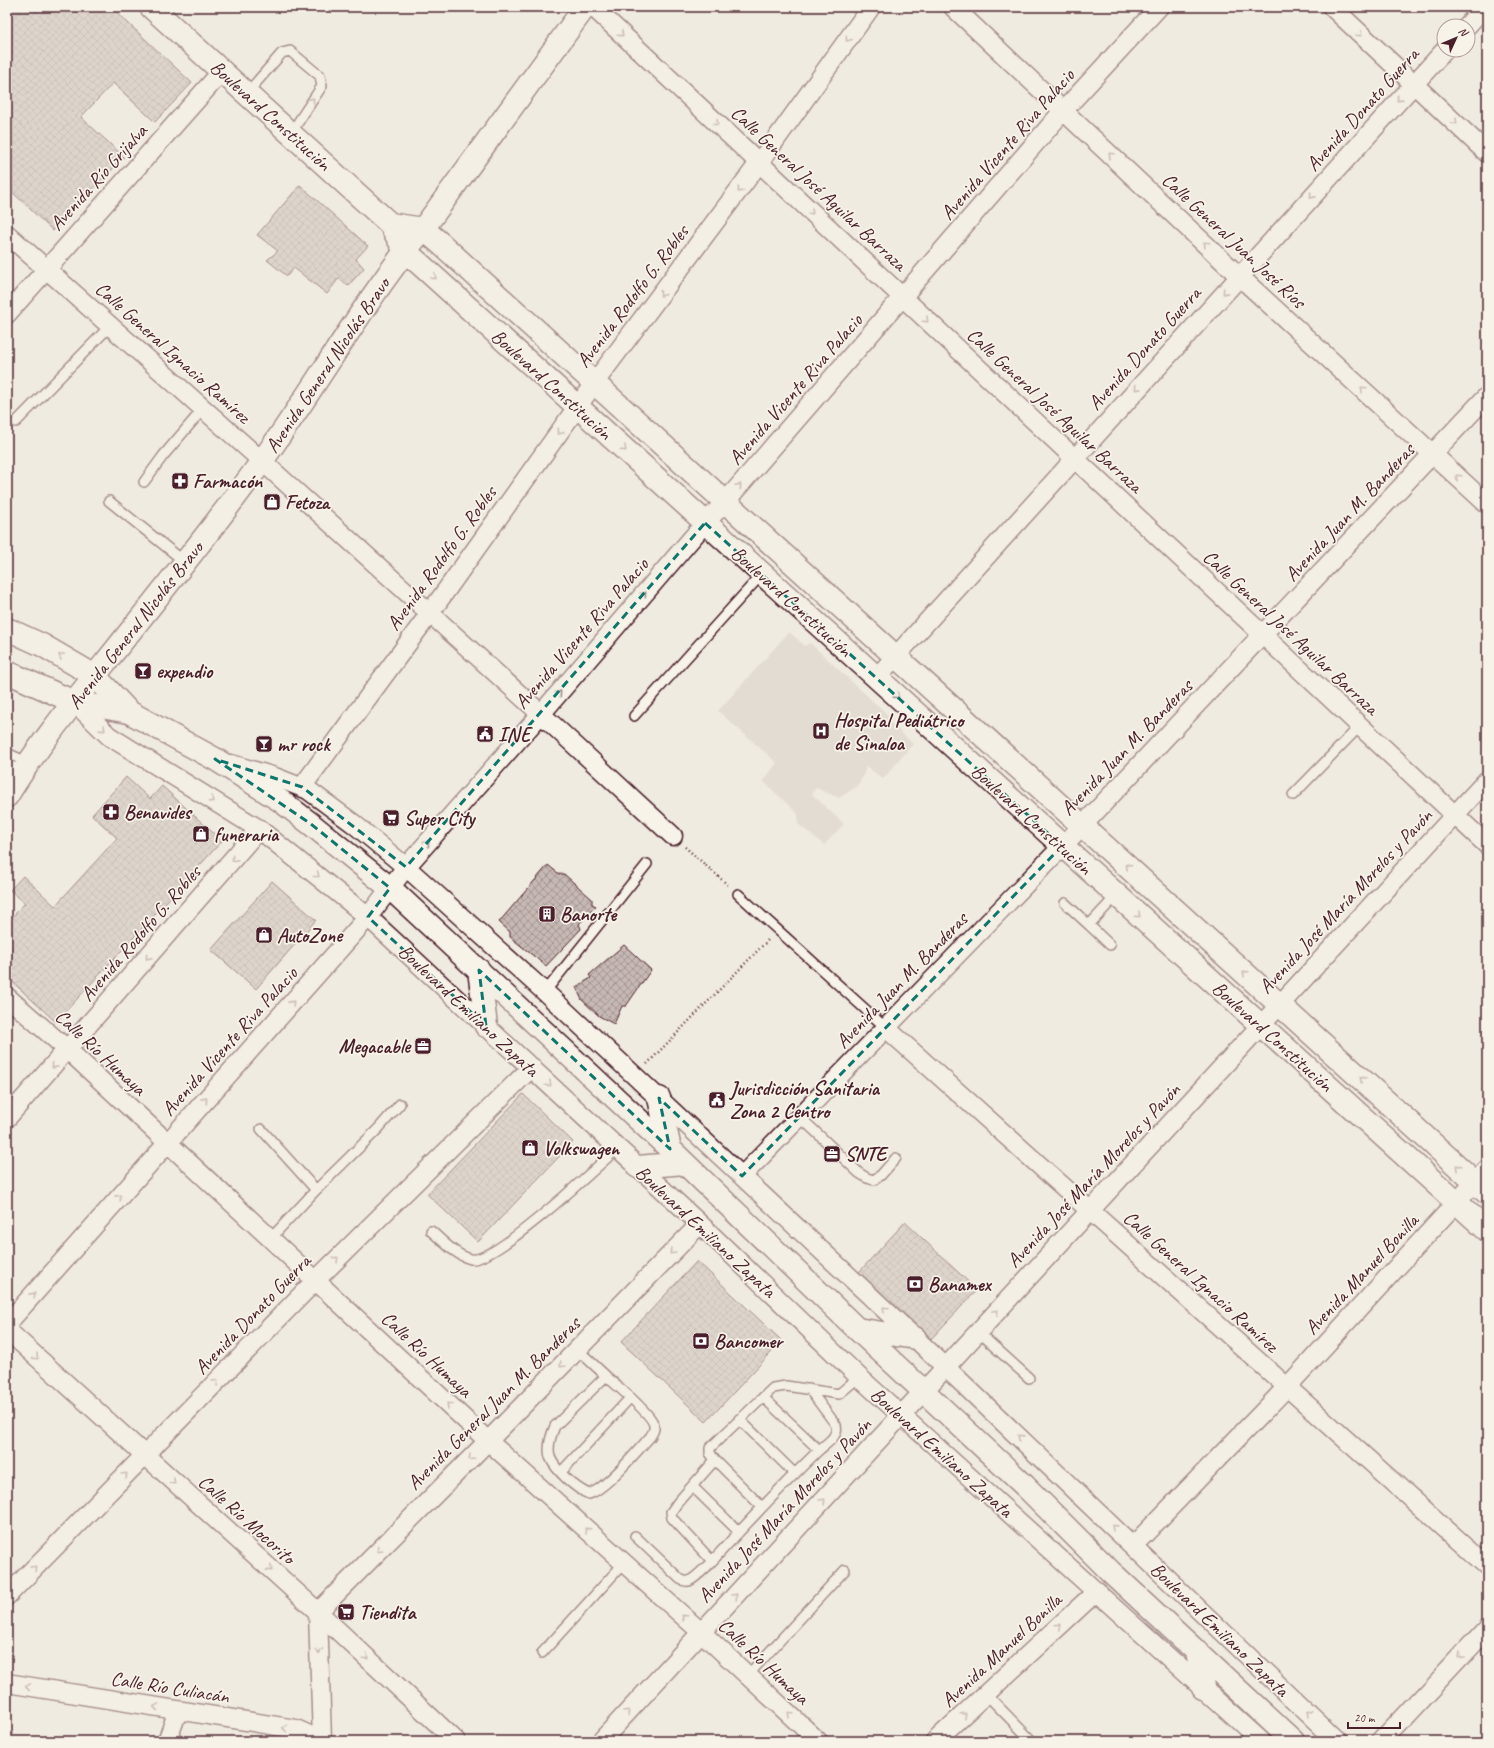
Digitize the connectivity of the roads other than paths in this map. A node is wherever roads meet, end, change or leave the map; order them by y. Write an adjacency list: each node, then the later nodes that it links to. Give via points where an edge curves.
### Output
1 (152, 7): 11 (street, Boulevard Constitución)
2 (585, 7): 19 (street, Avenida General Nicolás Bravo)
3 (593, 7): 17 (street, Calle General José Aguilar Barraza, one-way to 17)
4 (871, 7): 17 (street, Avenida Rodolfo G. Robles, one-way to 17)
5 (953, 7): 14 (street, Calle General Juan José Ríos)
6 (1158, 7): 14 (street, Avenida Vicente Riva Palacio)
7 (1332, 7): 12 (street, one-way to 12)
8 (1484, 7): 9 (street)
9 (1474, 18)
10 (1437, 58): 12 (street, Avenida Donato Guerra)
11 (223, 70): 13 (street, Boulevard Constitución); 22 (street, Avenida Río Grijalva)
12 (1414, 83): 16 (street, one-way to 16); 23 (street, Avenida Donato Guerra, one-way to 23)
13 (247, 93): 15 (street, Boulevard Constitución); 15 (lane, one-way to 13, via 322,86 320,76 290,51 282,53)
14 (1063, 111): 23 (street, Calle General Juan José Ríos, one-way to 14); 24 (street, Avenida Vicente Riva Palacio)
15 (291, 133): 18 (street, Boulevard Constitución)
16 (1487, 153)
17 (759, 163): 24 (street, Calle General José Aguilar Barraza, one-way to 24); 27 (street, Avenida Rodolfo G. Robles, one-way to 27)
18 (390, 224): 19 (street); 21 (street, Boulevard Constitución)
19 (423, 229): 21 (street, Avenida General Nicolás Bravo); 27 (street, Boulevard Constitución)
20 (7, 234): 22 (street, Calle General Ignacio Ramírez)
21 (405, 251): 29 (street, Boulevard Constitución, one-way to 29); 34 (street, Avenida General Nicolás Bravo)
22 (46, 270): 25 (street, Avenida Río Grijalva); 26 (street, Calle General Ignacio Ramírez)
23 (1239, 276): 32 (street, Calle General Juan José Ríos, one-way to 23); 33 (street, Avenida Donato Guerra, one-way to 33)
24 (903, 298): 33 (street, Calle General José Aguilar Barraza, one-way to 33); 37 (street, Avenida Vicente Riva Palacio, one-way to 24)
25 (7, 314)
26 (111, 325): 30 (street, Calle General Ignacio Ramírez); 31 (lane)
27 (594, 382): 29 (street, Avenida Rodolfo G. Robles); 37 (street, Boulevard Constitución)
28 (1487, 396): 32 (street, Avenida Juan M. Banderas)
29 (578, 407): 39 (street, Boulevard Constitución, one-way to 39); 42 (street, Avenida Rodolfo G. Robles, one-way to 42)
30 (203, 409): 34 (street, Calle General Ignacio Ramírez); 35 (lane)
31 (16, 422)
32 (1433, 454): 38 (street, Calle General Juan José Ríos, one-way to 32); 44 (street, Avenida Juan M. Banderas)
33 (1074, 458): 44 (street, Calle General José Aguilar Barraza); 45 (street, Avenida Donato Guerra)
34 (262, 461): 40 (street, Avenida General Nicolás Bravo); 42 (street, Calle General Ignacio Ramírez)
35 (144, 482)
36 (109, 500): 40 (lane)
37 (726, 501): 39 (street, Avenida Vicente Riva Palacio); 45 (street, Boulevard Constitución)
38 (1487, 504)
39 (705, 522): 41 (street, Boulevard Constitución); 51 (street, Avenida Vicente Riva Palacio, one-way to 39)
40 (185, 562): 47 (street, Avenida General Nicolás Bravo)
41 (762, 574): 48 (street, Boulevard Constitución); 52 (lane)
42 (430, 613): 51 (street, Calle General Ignacio Ramírez); 58 (street, Avenida Rodolfo G. Robles)
43 (7, 629): 47 (street, Boulevard Emiliano Zapata, one-way to 43, via 42,645)
44 (1263, 636): 53 (street, Calle General José Aguilar Barraza); 62 (street, Avenida Juan M. Banderas)
45 (896, 655): 48 (street, Avenida Donato Guerra); 62 (street, Boulevard Constitución)
46 (7, 672): 49 (street, Boulevard Emiliano Zapata)
47 (95, 676): 49 (street, Avenida General Nicolás Bravo); 50 (street, Boulevard Emiliano Zapata)
48 (877, 678): 66 (street, Boulevard Constitución, one-way to 66)
49 (74, 702): 50 (street, Boulevard Emiliano Zapata); 56 (street, Avenida General Nicolás Bravo); 63 (street, Boulevard Emiliano Zapata, one-way to 63, via 109,736)
50 (128, 712): 55 (street, Boulevard Emiliano Zapata)
51 (541, 714): 64 (street, Calle General Ignacio Ramírez); 68 (street, Avenida Vicente Riva Palacio, one-way to 51)
52 (634, 716)
53 (1360, 726): 59 (lane); 61 (street, Calle General José Aguilar Barraza)
54 (7, 753): 56 (lane)
55 (215, 759): 58 (street, Boulevard Emiliano Zapata); 69 (street, Boulevard Emiliano Zapata, via 305,819)
56 (19, 766): 60 (street, Avenida General Nicolás Bravo)
57 (1487, 780): 61 (street, Avenida José María Morelos y Pavón)
58 (302, 787): 68 (street, Boulevard Emiliano Zapata, via 354,824)
59 (1293, 795)
60 (7, 796)
61 (1454, 815): 65 (street, Calle General José Aguilar Barraza); 79 (street, Avenida José María Morelos y Pavón)
62 (1083, 825): 66 (street, Avenida Juan M. Banderas); 79 (street, Boulevard Constitución, one-way to 62)
63 (259, 829): 73 (street, Boulevard Emiliano Zapata, one-way to 73); 83 (street, Avenida Rodolfo G. Robles, one-way to 83)
64 (673, 836)
65 (1487, 845)
66 (1062, 846): 71 (street, Boulevard Constitución); 82 (street, Avenida Juan M. Banderas)
67 (647, 864): 77 (lane)
68 (406, 867): 69 (street, Avenida Vicente Riva Palacio); 77 (street, Boulevard Emiliano Zapata)
69 (390, 888): 73 (street, Avenida Vicente Riva Palacio); 76 (street, Boulevard Emiliano Zapata)
70 (738, 894): 82 (lane)
71 (1117, 895): 74 (lane); 80 (street, Boulevard Constitución, one-way to 80)
72 (1065, 903): 74 (lane)
73 (368, 917): 81 (street, Boulevard Emiliano Zapata); 90 (street, Avenida Vicente Riva Palacio, one-way to 73)
74 (1090, 925): 75 (lane)
75 (1110, 945)
76 (479, 970): 81 (street); 92 (street, Boulevard Emiliano Zapata)
77 (545, 992): 85 (street, Boulevard Emiliano Zapata)
78 (7, 997): 83 (street, Calle Río Humaya)
79 (1280, 1004): 80 (street, Avenida José María Morelos y Pavón); 96 (street, Boulevard Constitución, one-way to 79)
80 (1261, 1025): 98 (street, Boulevard Constitución); 99 (street, Avenida José María Morelos y Pavón)
81 (486, 1026): 84 (street, Boulevard Emiliano Zapata)
82 (886, 1028): 87 (street, Avenida Juan M. Banderas); 99 (street, Calle General Ignacio Ramírez)
83 (68, 1050): 88 (street, Avenida Rodolfo G. Robles, one-way to 88); 90 (street, Calle Río Humaya)
84 (532, 1067): 91 (street, Boulevard Emiliano Zapata, one-way to 91); 104 (street, Avenida Donato Guerra, one-way to 84)
85 (659, 1098): 92 (street); 95 (street, Boulevard Emiliano Zapata)
86 (400, 1104): 97 (lane)
87 (799, 1116): 93 (lane, via 859,1173 868,1178 874,1180 882,1175); 95 (street, Avenida Juan M. Banderas)
88 (7, 1118)
89 (261, 1129): 97 (lane)
90 (167, 1143): 103 (street, Calle Río Humaya); 105 (street, Avenida Vicente Riva Palacio, one-way to 90)
91 (618, 1148): 94 (street, Boulevard Emiliano Zapata); 102 (lane, via 499,1248 481,1257 472,1259 462,1256)
92 (677, 1156): 94 (street); 106 (street, Boulevard Emiliano Zapata)
93 (896, 1158)
94 (638, 1167): 100 (street, Boulevard Emiliano Zapata)
95 (742, 1176): 109 (street, Boulevard Emiliano Zapata, one-way to 95)
96 (1483, 1181): 98 (street, Avenida Manuel Bonilla)
97 (316, 1190): 103 (lane)
98 (1456, 1202): 101 (street, Boulevard Constitución); 115 (street, Avenida Manuel Bonilla)
99 (1090, 1210): 108 (street, Avenida José María Morelos y Pavón, one-way to 99); 115 (street, Calle General Ignacio Ramírez)
100 (700, 1224): 110 (street, Avenida General Juan M. Banderas, one-way to 110); 113 (street, Boulevard Emiliano Zapata)
101 (1487, 1230)
102 (431, 1231)
103 (271, 1238): 104 (street, Calle Río Humaya)
104 (316, 1280): 122 (street, Calle Río Humaya, one-way to 104); 124 (street, Avenida Donato Guerra, one-way to 104)
105 (7, 1324)
106 (857, 1329): 109 (street); 117 (street, Boulevard Emiliano Zapata)
107 (7, 1330): 124 (street, Calle Río Mocorito, one-way to 124)
108 (978, 1332): 111 (street, Avenida José María Morelos y Pavón); 114 (lane)
109 (915, 1338): 111 (street, Boulevard Emiliano Zapata)
110 (577, 1349): 112 (lane); 122 (street, Avenida General Juan M. Banderas, one-way to 122)
111 (946, 1366): 117 (street, Avenida José María Morelos y Pavón); 132 (street, Boulevard Emiliano Zapata, one-way to 111)
112 (606, 1376): 119 (lane); 126 (lane, via 552,1432 549,1448 551,1457)
113 (859, 1377): 116 (lane, via 839,1394); 120 (street, Boulevard Emiliano Zapata)
114 (1030, 1378)
115 (1287, 1387): 132 (street, Avenida Manuel Bonilla); 135 (street, Calle General Ignacio Ramírez)
116 (809, 1389): 118 (lane, via 779,1386); 123 (lane, via 837,1428 832,1439)
117 (924, 1391): 120 (street, Avenida José María Morelos y Pavón); 142 (street, Boulevard Emiliano Zapata)
118 (763, 1397): 121 (lane); 123 (lane)
119 (630, 1398): 126 (lane); 126 (lane, via 653,1422 654,1432 650,1437 596,1492 589,1494 576,1488)
120 (901, 1415): 137 (street, Boulevard Emiliano Zapata); 141 (street, Avenida José María Morelos y Pavón, one-way to 120)
121 (739, 1419): 125 (lane, via 710,1448); 127 (lane)
122 (488, 1441): 134 (street, Calle Río Humaya, one-way to 122); 139 (street, Avenida General Juan M. Banderas, one-way to 139)
123 (820, 1450): 127 (lane)
124 (144, 1456): 138 (street, Avenida Donato Guerra, one-way to 124); 139 (street, Calle Río Mocorito, one-way to 139)
125 (715, 1460): 128 (lane); 129 (lane)
126 (561, 1472)
127 (794, 1474): 129 (lane)
128 (692, 1486): 130 (lane); 133 (lane, via 674,1507 671,1512 672,1518)
129 (762, 1507): 130 (lane)
130 (739, 1532): 133 (lane)
131 (635, 1536): 133 (lane, via 683,1582 688,1581)
132 (1133, 1546): 158 (street, Boulevard Emiliano Zapata, one-way to 132)
133 (712, 1561)
134 (624, 1563): 141 (street, Calle Río Humaya, one-way to 134); 143 (lane)
135 (1487, 1566)
136 (844, 1570): 144 (lane)
137 (1096, 1591): 146 (street, Boulevard Emiliano Zapata); 147 (street, Avenida Manuel Bonilla, one-way to 137)
138 (7, 1596)
139 (318, 1612): 150 (street, one-way to 150); 151 (street, Calle Río Mocorito, one-way to 151)
140 (1487, 1628): 159 (street, one-way to 159)
141 (701, 1632): 144 (street, Calle Río Humaya); 152 (street, Avenida José María Morelos y Pavón, one-way to 141)
142 (1197, 1651): 146 (street); 157 (street, Boulevard Emiliano Zapata)
143 (542, 1653)
144 (748, 1675): 153 (street, Calle Río Humaya, one-way to 144)
145 (7, 1683): 148 (street, Calle Río Culiacán, one-way to 145)
146 (1203, 1688): 156 (street, Boulevard Emiliano Zapata)
147 (987, 1695): 154 (street, Avenida Manuel Bonilla, one-way to 147); 155 (lane)
148 (178, 1710): 149 (street); 150 (street, Calle Río Culiacán, one-way to 148, via 296,1730)
149 (167, 1741)
150 (322, 1741)
151 (456, 1741)
152 (601, 1741)
153 (818, 1741)
154 (935, 1741)
155 (1032, 1741)
156 (1260, 1741)
157 (1293, 1741)
158 (1337, 1741)
159 (1382, 1741)

